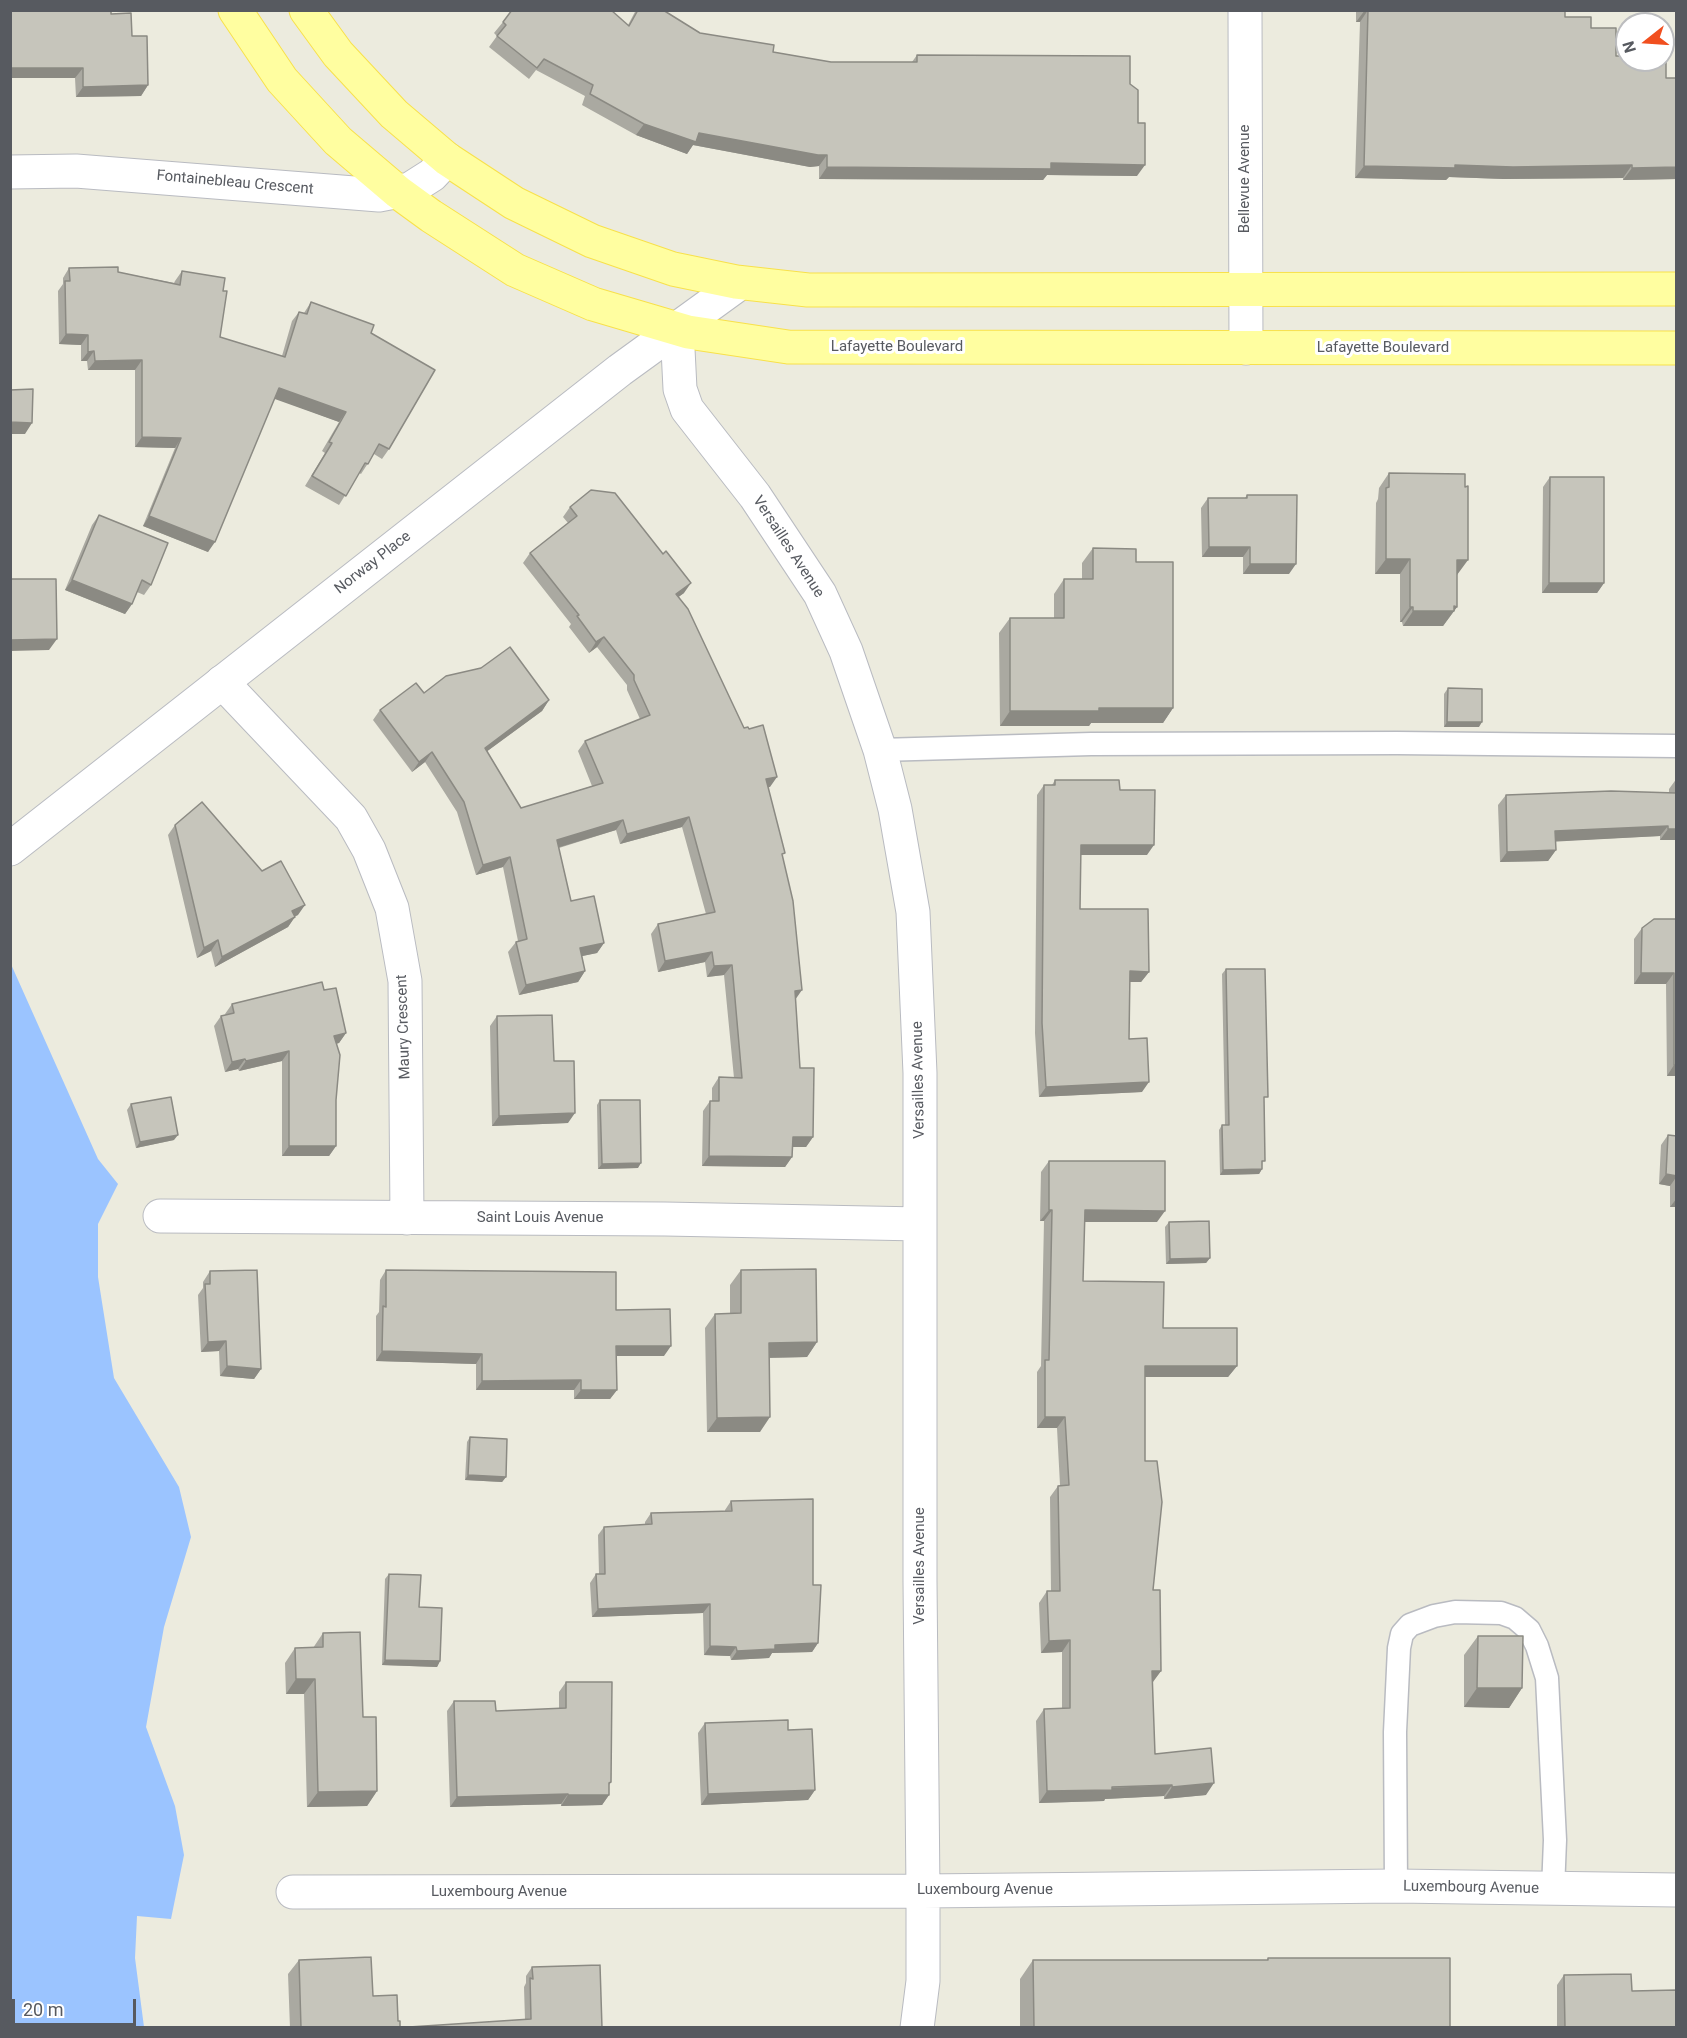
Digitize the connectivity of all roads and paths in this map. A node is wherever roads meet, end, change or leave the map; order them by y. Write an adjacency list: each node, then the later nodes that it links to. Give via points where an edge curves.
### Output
1 (235, 10): 6 (main road, Lafayette Boulevard, via 290,88 338,141)
2 (306, 10): 4 (main road, via 338,54 386,106)
3 (1245, 10): 9 (street, Bellevue Avenue)
4 (447, 159): 6 (street, Fontainebleau Crescent, via 432,175); 7 (main road, via 514,203 592,241 673,269)
5 (10, 172): 6 (street, Fontainebleau Crescent, via 76,171 379,195)
6 (398, 192): 10 (main road, Lafayette Boulevard, via 515,270 593,304)
7 (740, 283): 9 (main road, via 808,290); 10 (street, Norway Place)
8 (1677, 289): 9 (main road)
9 (1246, 290): 11 (street, Bellevue Avenue)
10 (677, 329): 11 (main road, Lafayette Boulevard, via 788,347); 13 (street, Norway Place); 15 (street, Versailles Avenue, via 680,389 687,409 755,496 820,594 846,651)
11 (1246, 348): 12 (main road, Lafayette Boulevard)
12 (1677, 348)
13 (222, 682): 16 (street, Norway Place); 18 (street, Maury Crescent, via 351,818 369,850 392,908 405,981)
14 (1677, 746): 15 (lane, via 1091,744)
15 (880, 750): 19 (street, Versailles Avenue, via 913,912 920,1073)
16 (10, 849)
17 (160, 1216): 18 (street, Saint Louis Avenue)
18 (407, 1218): 19 (street, Saint Louis Avenue)
19 (920, 1224): 23 (street, Versailles Avenue)
20 (1396, 1887): 21 (street, Luxembourg Avenue); 21 (lane, via 1395,1732 1402,1634 1410,1626 1434,1616 1455,1612 1501,1613 1515,1618 1529,1630 1538,1646 1547,1678 1555,1840); 23 (street, Luxembourg Avenue)
21 (1553, 1890): 22 (street, Luxembourg Avenue)
22 (1677, 1890)
23 (923, 1891): 24 (street, Luxembourg Avenue); 25 (street, Versailles Avenue, via 923,1981)
24 (293, 1892)
25 (917, 2028)

